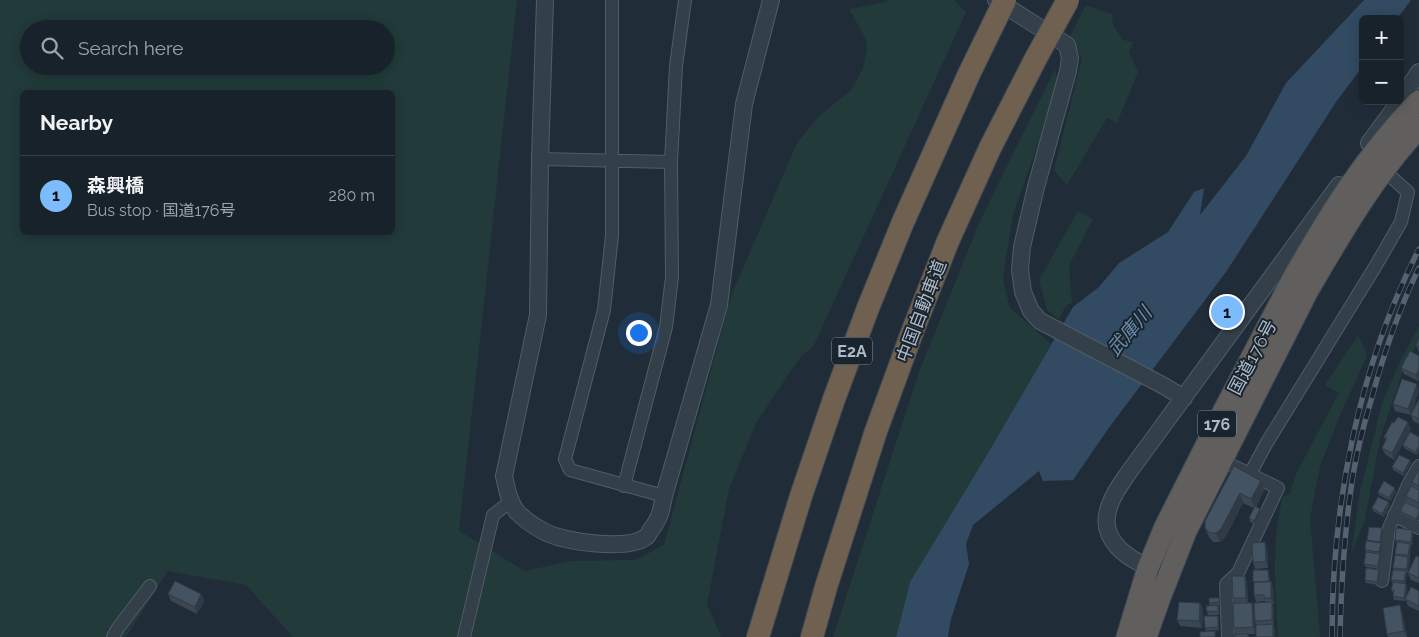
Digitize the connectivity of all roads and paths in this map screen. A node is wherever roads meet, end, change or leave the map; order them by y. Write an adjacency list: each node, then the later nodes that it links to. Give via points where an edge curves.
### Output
1 (545, 0): 14 (street)
2 (612, 0): 15 (street)
3 (684, 0): 16 (street, via 676,66)
4 (771, 0): 23 (street, via 744,104 719,305)
5 (996, 0): 18 (street, via 1067,45 1070,58 1022,247 1020,270 1023,292 1031,311 1040,321)
6 (1005, 0): 33 (highway, E2A, bridge, via 903,222 868,308 801,496)
7 (1068, 0): 34 (highway, 中国自動車道, bridge, via 990,148 948,241 876,431)
8 (1419, 72): 9 (street)
9 (1404, 95)
10 (1419, 101): 17 (highway, 国道176号 / 176, bridge, via 1395,125 1322,227)
11 (1397, 105): 13 (street)
12 (1419, 128): 17 (highway, 国道176号 / 176, bridge)
13 (1363, 151): 18 (street); 21 (street, via 1408,192 1400,222)
14 (540, 159): 15 (street); 24 (street, via 538,315 504,476)
15 (611, 161): 16 (street); 22 (street, via 612,235 604,310 565,459 570,470)
16 (671, 162): 22 (street, via 672,277 666,327)
17 (1300, 286): 19 (highway, 国道176号 / 176); 27 (highway, 国道176号 / 176, via 1219,420)
18 (1184, 398): 27 (street, via 1129,472 1110,502 1107,515 1108,534 1115,544 1126,556)
19 (1221, 460): 21 (street); 28 (highway, 国道176号 / 176)
20 (1419, 466): 25 (street)
21 (1250, 474): 37 (street, via 1278,488 1238,573 1226,584)
22 (624, 486): 23 (street)
23 (664, 496): 24 (street, via 659,520 646,537 627,544 606,545 546,533 531,524)
24 (510, 502): 32 (street, via 493,515)
25 (1394, 515): 26 (street); 29 (street, via 1389,528)
26 (1419, 528)
27 (1148, 568): 28 (street); 35 (highway, 国道176号 / 176)
28 (1168, 574): 36 (highway, 国道176号 / 176)
29 (1382, 581)
30 (150, 586): 31 (street)
31 (113, 637)
32 (464, 637)
33 (758, 637)
34 (812, 637)
35 (1127, 637)
36 (1146, 637)
37 (1228, 637)

